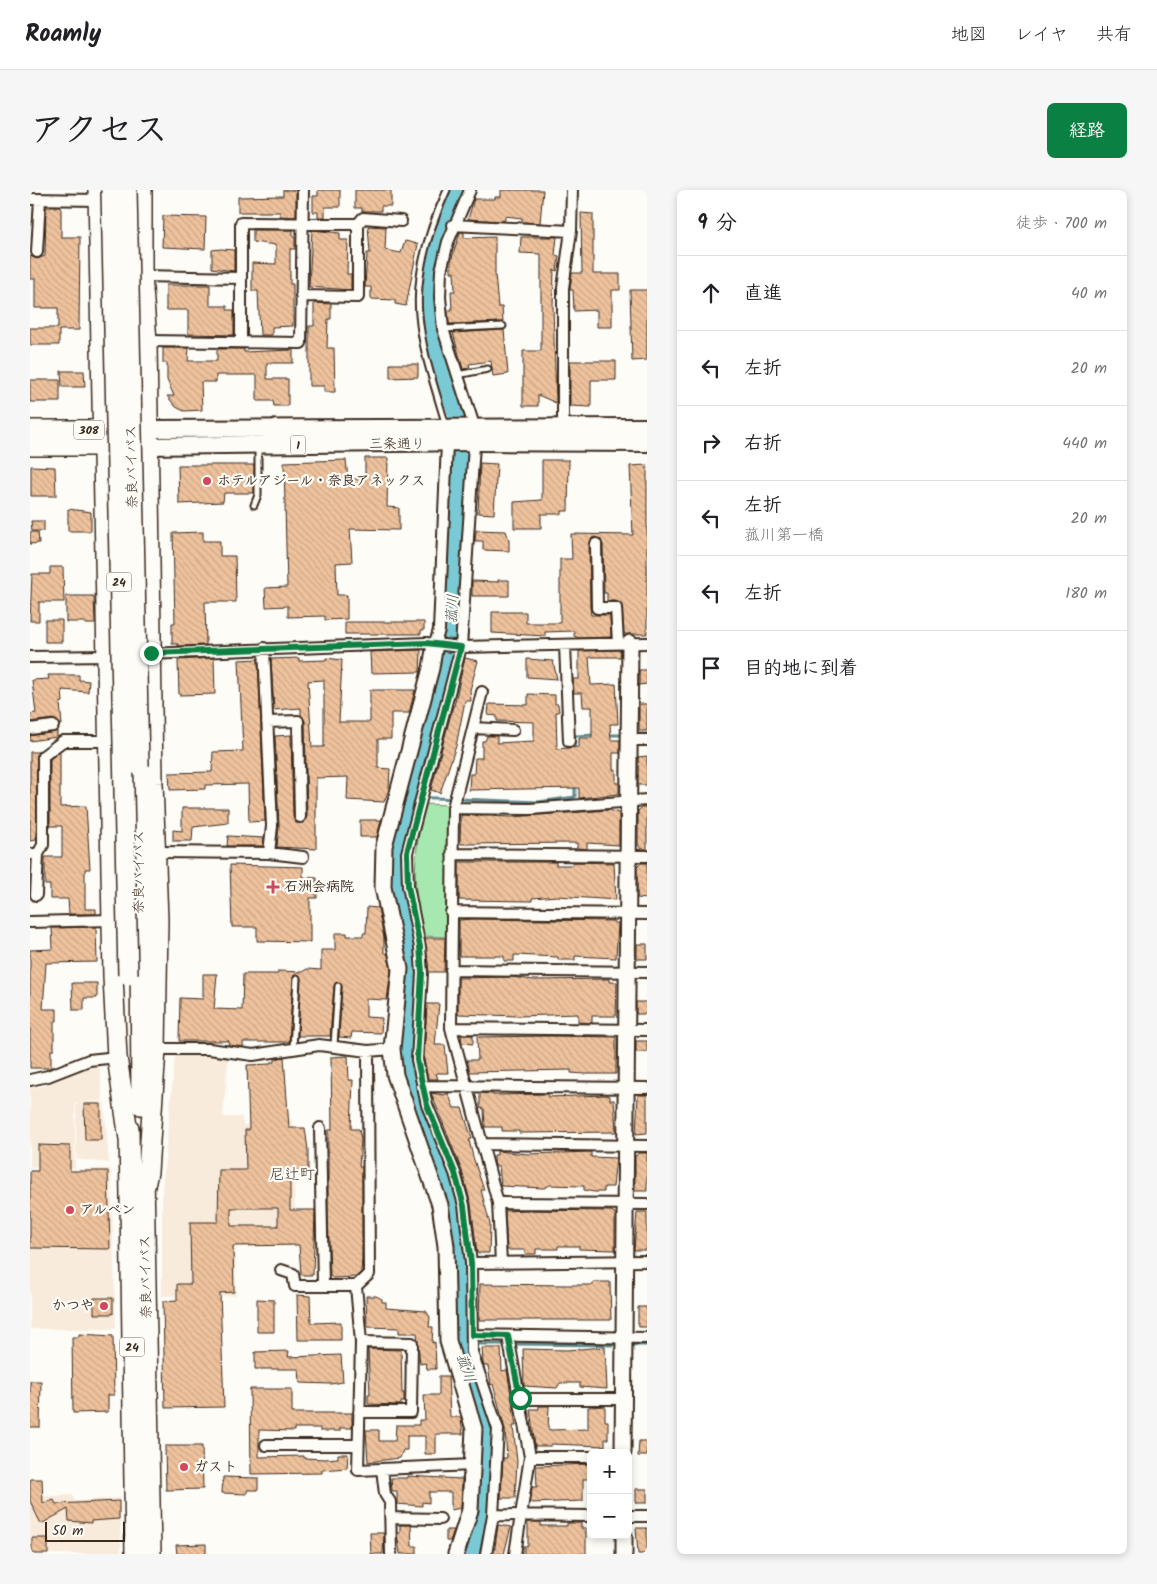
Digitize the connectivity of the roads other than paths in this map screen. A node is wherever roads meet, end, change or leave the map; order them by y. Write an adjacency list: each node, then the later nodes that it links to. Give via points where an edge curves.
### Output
1 (127, 190): 78 (highway, 奈良バイパス / 24, bridge, via 138,756)
2 (142, 190): 15 (highway)
3 (303, 190): 10 (street)
4 (447, 190): 27 (lane, via 423,253 418,315)
5 (470, 190): 12 (street)
6 (572, 190): 13 (street)
7 (102, 193): 8 (street); 29 (highway); 78 (highway, 奈良バイパス / 24, bridge)
8 (35, 199): 14 (street)
9 (401, 221): 11 (street, via 363,218)
10 (302, 223): 11 (street); 16 (street, via 242,223); 17 (street)
11 (358, 224): 17 (street, via 358,297)
12 (454, 225): 13 (street); 19 (street, via 441,272)
13 (571, 231): 24 (street, via 563,288)
14 (37, 252)
15 (142, 276): 16 (street); 20 (highway)
16 (242, 278): 21 (street)
17 (301, 296): 21 (street, via 301,343)
18 (503, 326): 19 (lane)
19 (443, 329): 23 (street)
20 (147, 341): 21 (street); 30 (highway)
21 (241, 342)
22 (488, 369): 23 (lane)
23 (457, 375): 28 (street)
24 (563, 426): 25 (main road, 三条通り / 1); 28 (main road, 三条通り / 1)
25 (647, 427)
26 (30, 430): 29 (highway, 308)
27 (449, 436): 28 (main road, 三条通り / 1); 30 (main road, 三条通り / 1); 32 (main road, 三条通り / 1); 39 (street, via 439,630)
28 (472, 436): 31 (main road, 三条通り / 1); 41 (street)
29 (103, 438): 30 (highway, 308); 33 (highway, 308); 35 (highway)
30 (142, 441): 32 (main road, 三条通り / 1); 35 (highway, via 125,460 122,511); 43 (highway)
31 (647, 443)
32 (258, 445): 34 (lane, via 258,495)
33 (30, 446)
34 (254, 504)
35 (105, 526): 44 (highway)
36 (596, 544): 37 (street, via 597,608 616,608)
37 (624, 643): 38 (street); 40 (street); 52 (street)
38 (647, 643)
39 (435, 644): 41 (street); 42 (street); 87 (street, via 432,668 384,846 383,887 400,969)
40 (565, 645): 41 (street); 55 (street)
41 (460, 647): 91 (street, via 407,852 408,886 422,968 417,1060)
42 (264, 648): 43 (street); 47 (street)
43 (151, 653): 44 (street); 62 (highway)
44 (108, 656): 45 (street); 54 (highway)
45 (30, 657)
46 (482, 692): 49 (street)
47 (267, 722): 61 (street, via 298,721); 63 (street, via 272,826)
48 (53, 726): 50 (street)
49 (473, 728): 51 (street); 58 (street)
50 (30, 729)
51 (513, 730)
52 (630, 740): 53 (street); 57 (street)
53 (647, 740)
54 (110, 741): 59 (street, via 63,741 43,756); 73 (highway)
55 (569, 741)
56 (647, 800): 57 (street)
57 (629, 802): 58 (street, via 530,809); 66 (street)
58 (453, 808): 65 (street)
59 (41, 814): 60 (street); 64 (street, via 43,845)
60 (30, 815)
61 (300, 817)
62 (156, 852): 63 (street); 86 (highway)
63 (269, 853): 68 (street)
64 (34, 854): 69 (street)
65 (452, 854): 66 (street); 70 (street)
66 (629, 856): 67 (street); 71 (street)
67 (647, 856)
68 (303, 857)
69 (36, 895)
70 (451, 912): 71 (street); 75 (street)
71 (628, 914): 72 (street); 76 (street)
72 (647, 914)
73 (112, 920): 74 (street); 89 (highway)
74 (30, 922)
75 (451, 970): 76 (street); 81 (street)
76 (628, 971): 77 (street); 82 (street)
77 (647, 972)
78 (134, 974): 96 (highway, 奈良バイパス / 24); 100 (highway, 奈良バイパス / 24)
79 (297, 978): 85 (lane)
80 (338, 986): 84 (lane)
81 (450, 1028): 82 (street); 92 (street)
82 (628, 1030): 83 (street); 93 (street)
83 (647, 1030)
84 (334, 1045): 85 (street); 88 (street)
85 (293, 1048): 86 (street, via 253,1055)
86 (156, 1049): 100 (highway)
87 (392, 1049): 88 (street); 124 (street, via 394,1075 440,1205 446,1246 448,1341 474,1429)
88 (368, 1051): 110 (street, via 369,1274)
89 (118, 1058): 90 (street, via 90,1060); 96 (highway)
90 (30, 1080)
91 (422, 1086): 92 (street); 106 (street, via 462,1195)
92 (466, 1086): 93 (street); 97 (street)
93 (628, 1088): 94 (street); 98 (street)
94 (647, 1088)
95 (320, 1128): 109 (street)
96 (129, 1139): 134 (highway, 奈良バイパス / 24)
97 (482, 1144): 98 (street); 101 (street)
98 (627, 1146): 99 (street); 102 (street)
99 (647, 1146)
100 (145, 1186): 135 (highway, 奈良バイパス / 24)
101 (498, 1203): 102 (street); 107 (street)
102 (627, 1204): 103 (street); 104 (street)
103 (647, 1204)
104 (626, 1261): 105 (street); 107 (street); 113 (street)
105 (647, 1261)
106 (471, 1263): 107 (street); 111 (street)
107 (501, 1263)
108 (281, 1270): 109 (street, via 293,1274 295,1286)
109 (323, 1285): 110 (street)
110 (356, 1286): 115 (street)
111 (472, 1335): 112 (street); 126 (street, via 472,1352 498,1429)
112 (508, 1336): 113 (street); 116 (street)
113 (626, 1337): 114 (street); 117 (street)
114 (647, 1338)
115 (360, 1342): 118 (street); 118 (street, via 412,1343 411,1412)
116 (520, 1398): 117 (street); 122 (street)
117 (624, 1399): 121 (street)
118 (359, 1412): 119 (street)
119 (358, 1444): 120 (street); 125 (street, via 358,1470)
120 (266, 1445)
121 (624, 1449)
122 (530, 1457): 123 (street); 127 (street)
123 (587, 1457)
124 (473, 1465): 125 (street); 137 (street, via 470,1510)
125 (382, 1469): 131 (street)
126 (493, 1515): 127 (street); 138 (street)
127 (520, 1515): 128 (street); 139 (street)
128 (587, 1516)
129 (632, 1516): 130 (street)
130 (647, 1516)
131 (391, 1518): 132 (street); 136 (street)
132 (440, 1518)
133 (624, 1539): 140 (street)
134 (135, 1554)
135 (151, 1554)
136 (391, 1554)
137 (456, 1554)
138 (486, 1554)
139 (515, 1554)
140 (624, 1554)

